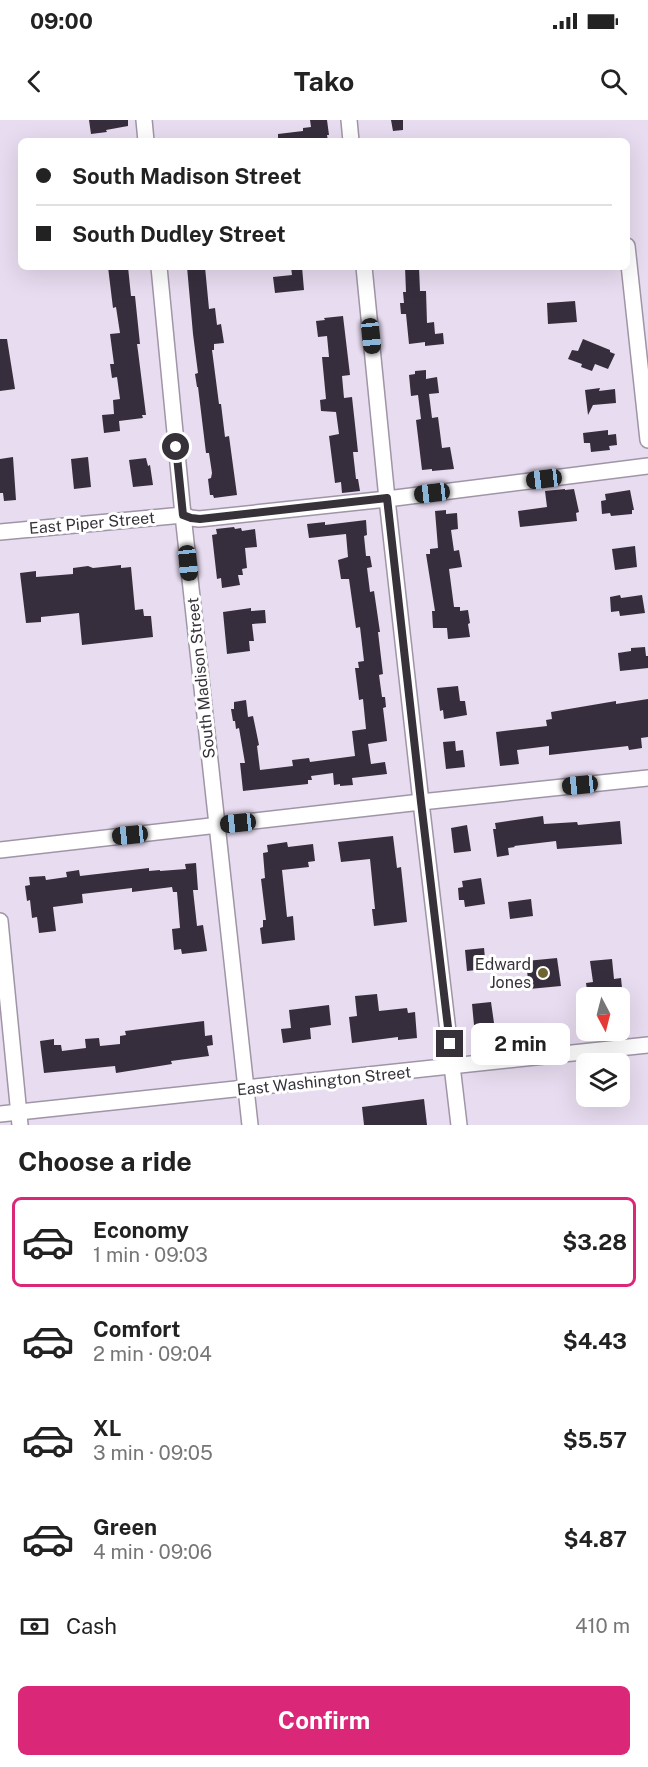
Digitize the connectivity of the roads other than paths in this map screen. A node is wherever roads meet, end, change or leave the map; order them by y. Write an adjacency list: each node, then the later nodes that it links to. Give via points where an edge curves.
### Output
1 (144, 120): 2 (street); 4 (street)
2 (150, 120)
3 (349, 120): 5 (street)
4 (146, 138)
5 (351, 138)
6 (159, 270): 12 (street, South Madison Street)
7 (364, 270): 11 (street)
8 (630, 270): 9 (street)
9 (648, 440)
10 (648, 466): 11 (street, East Piper Street)
11 (387, 498): 12 (street, East Piper Street, via 200,519); 15 (street)
12 (183, 515): 13 (street, East Piper Street); 16 (street, South Madison Street)
13 (0, 532)
14 (648, 778): 15 (street)
15 (421, 802): 16 (street); 20 (street)
16 (217, 825): 17 (street); 21 (street, South Madison Street)
17 (0, 850)
18 (0, 921): 23 (street)
19 (648, 1045): 20 (street, East Washington Street)
20 (453, 1067): 21 (street, East Washington Street); 25 (street)
21 (247, 1089): 23 (street, East Washington Street); 24 (street, South Madison Street)
22 (0, 1114): 23 (street, East Washington Street)
23 (20, 1118)
24 (250, 1125)
25 (459, 1125)

